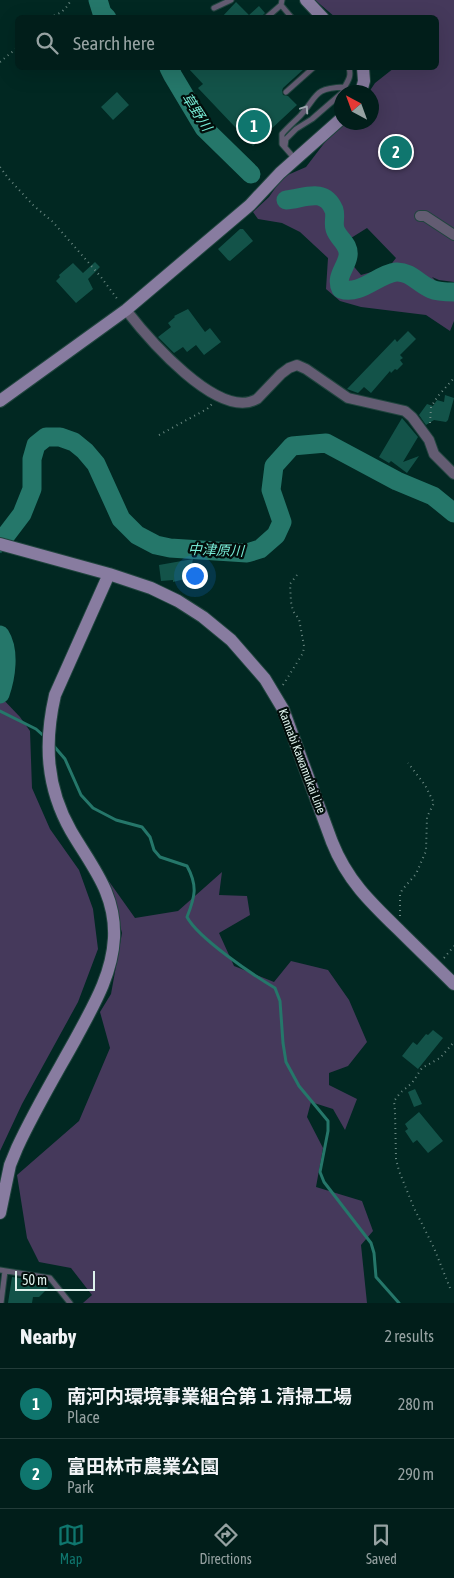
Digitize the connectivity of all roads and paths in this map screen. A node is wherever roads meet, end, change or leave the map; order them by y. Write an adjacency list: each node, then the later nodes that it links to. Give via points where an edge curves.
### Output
1 (71, 0): 6 (path)
2 (231, 0): 5 (lane)
3 (306, 0): 9 (street)
4 (282, 3): 7 (lane); 8 (lane)
5 (214, 8)
6 (57, 15)
7 (269, 15)
8 (290, 15)
9 (320, 15)
10 (15, 49): 11 (path)
11 (0, 62)
12 (311, 70): 18 (lane)
13 (349, 70): 15 (lane)
14 (362, 70): 16 (street)
15 (346, 85)
16 (363, 85)
17 (334, 91): 21 (lane, one-way to 17, via 282,134 312,98 322,90)
18 (286, 92)
19 (334, 98): 21 (lane, via 296,129 286,139)
20 (334, 125): 22 (street)
21 (284, 147): 22 (lane)
22 (295, 159): 26 (street, via 250,205)
23 (0, 167): 26 (path, via 34,206 53,222)
24 (420, 216): 25 (street)
25 (454, 235)
26 (126, 310): 28 (street, via 181,370); 29 (street)
27 (454, 378): 31 (path, via 431,407)
28 (215, 394): 30 (path, via 207,409); 31 (street, via 250,403 289,368 297,365 348,398 405,412)
29 (0, 401)
30 (159, 435)
31 (426, 435): 32 (street, via 434,454)
32 (454, 474)
33 (4, 545): 34 (street, Kannabi Kawamukai Line)
34 (109, 574): 36 (street, Kannabi Kawamukai Line, via 168,596 203,617 242,651); 43 (street, via 56,695 49,724 48,758 62,812 104,884 109,899 113,916 112,957 101,990 18,1148)
35 (297, 575): 36 (path, via 290,584 291,602 301,624 303,653 281,687)
36 (273, 692): 38 (street, Kannabi Kawamukai Line, via 292,730 337,855 361,893)
37 (408, 763): 38 (path, via 434,803 427,817 426,851 416,874 402,890 400,919)
38 (395, 926): 40 (street, Kannabi Kawamukai Line)
39 (454, 946): 40 (path)
40 (436, 967): 41 (street, Kannabi Kawamukai Line)
41 (454, 984)
42 (454, 1042): 45 (path, via 440,1058 422,1068 394,1100 399,1171)
43 (0, 1213)
44 (3, 1271): 46 (lane); 47 (lane, via 50,1278)
45 (450, 1288)
46 (1, 1303)
47 (70, 1303)

